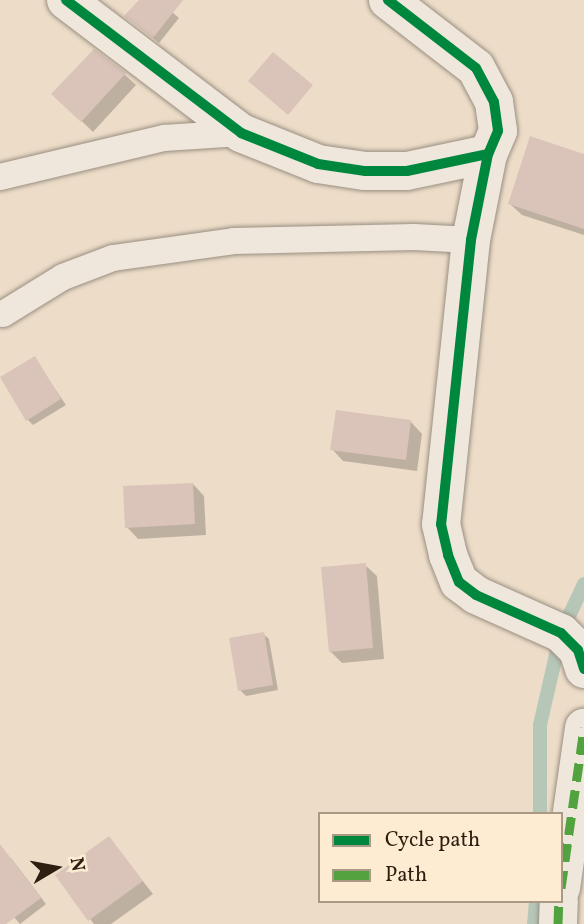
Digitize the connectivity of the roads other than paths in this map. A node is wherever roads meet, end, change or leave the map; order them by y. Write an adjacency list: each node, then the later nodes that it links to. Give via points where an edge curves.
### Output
1 (66, 0): 3 (street)
2 (388, 0): 4 (street, via 476,68 494,102 498,131)
3 (241, 133): 4 (street, via 318,164 365,172 407,171); 5 (lane, via 164,138)
4 (488, 154): 6 (street)
5 (0, 177)
6 (471, 240): 7 (lane, via 234,242 113,258 63,277); 8 (street, via 441,524 448,555 460,582 476,596 561,634 578,650)
7 (3, 314)
8 (584, 669)
9 (584, 728): 10 (street)
10 (563, 874)
11 (559, 903): 12 (street)
12 (558, 924)

